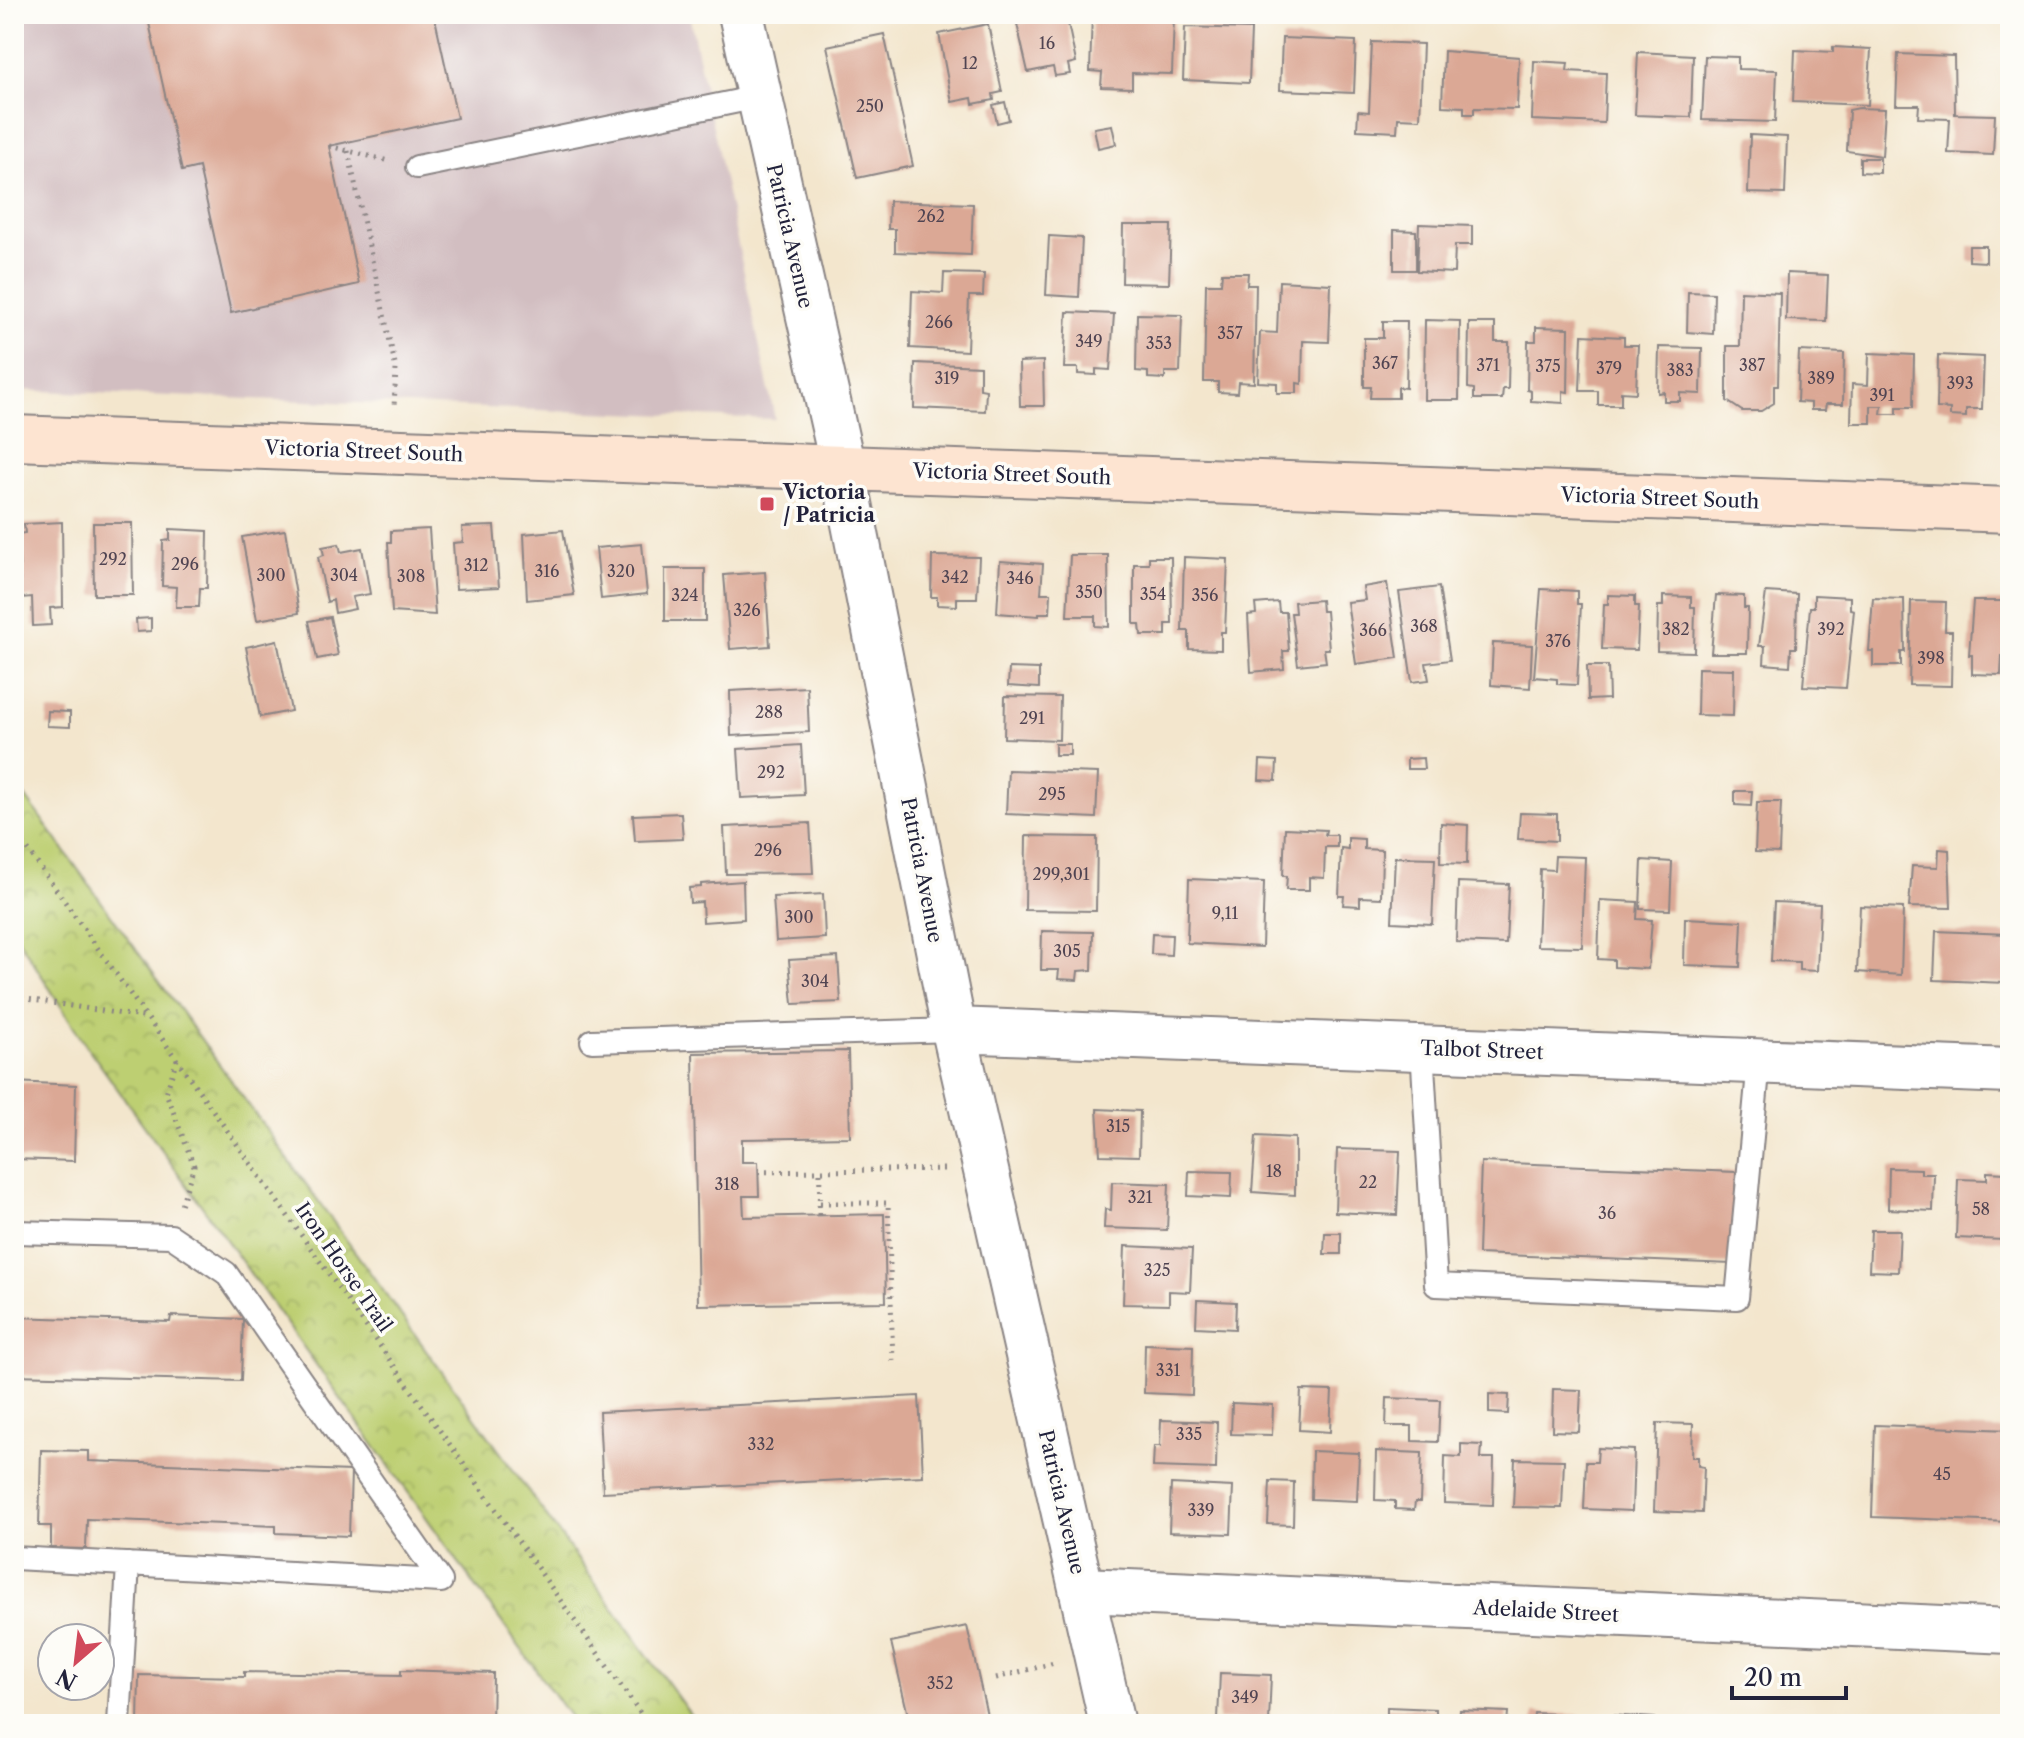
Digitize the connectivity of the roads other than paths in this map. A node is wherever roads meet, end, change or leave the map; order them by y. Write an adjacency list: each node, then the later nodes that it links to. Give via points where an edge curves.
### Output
1 (741, 14): 2 (street, Patricia Avenue)
2 (758, 97): 3 (lane); 5 (street, Patricia Avenue)
3 (417, 167)
4 (14, 438): 5 (main road, Victoria Street South)
5 (843, 468): 6 (main road, Victoria Street South); 7 (street, Patricia Avenue)
6 (2010, 510)
7 (954, 1030): 8 (lane); 9 (street, Talbot Street); 15 (street, Patricia Avenue)
8 (592, 1041)
9 (1422, 1048): 10 (street, Talbot Street); 10 (lane, via 1436,1285 1737,1298)
10 (1759, 1061): 11 (street, Talbot Street)
11 (2010, 1071)
12 (14, 1232): 14 (lane, via 171,1236 226,1273 441,1581)
13 (14, 1558): 14 (lane)
14 (128, 1564): 17 (lane)
15 (1083, 1590): 16 (street, Adelaide Street); 18 (street, Patricia Avenue)
16 (2010, 1631)
17 (119, 1724)
18 (1112, 1724)

